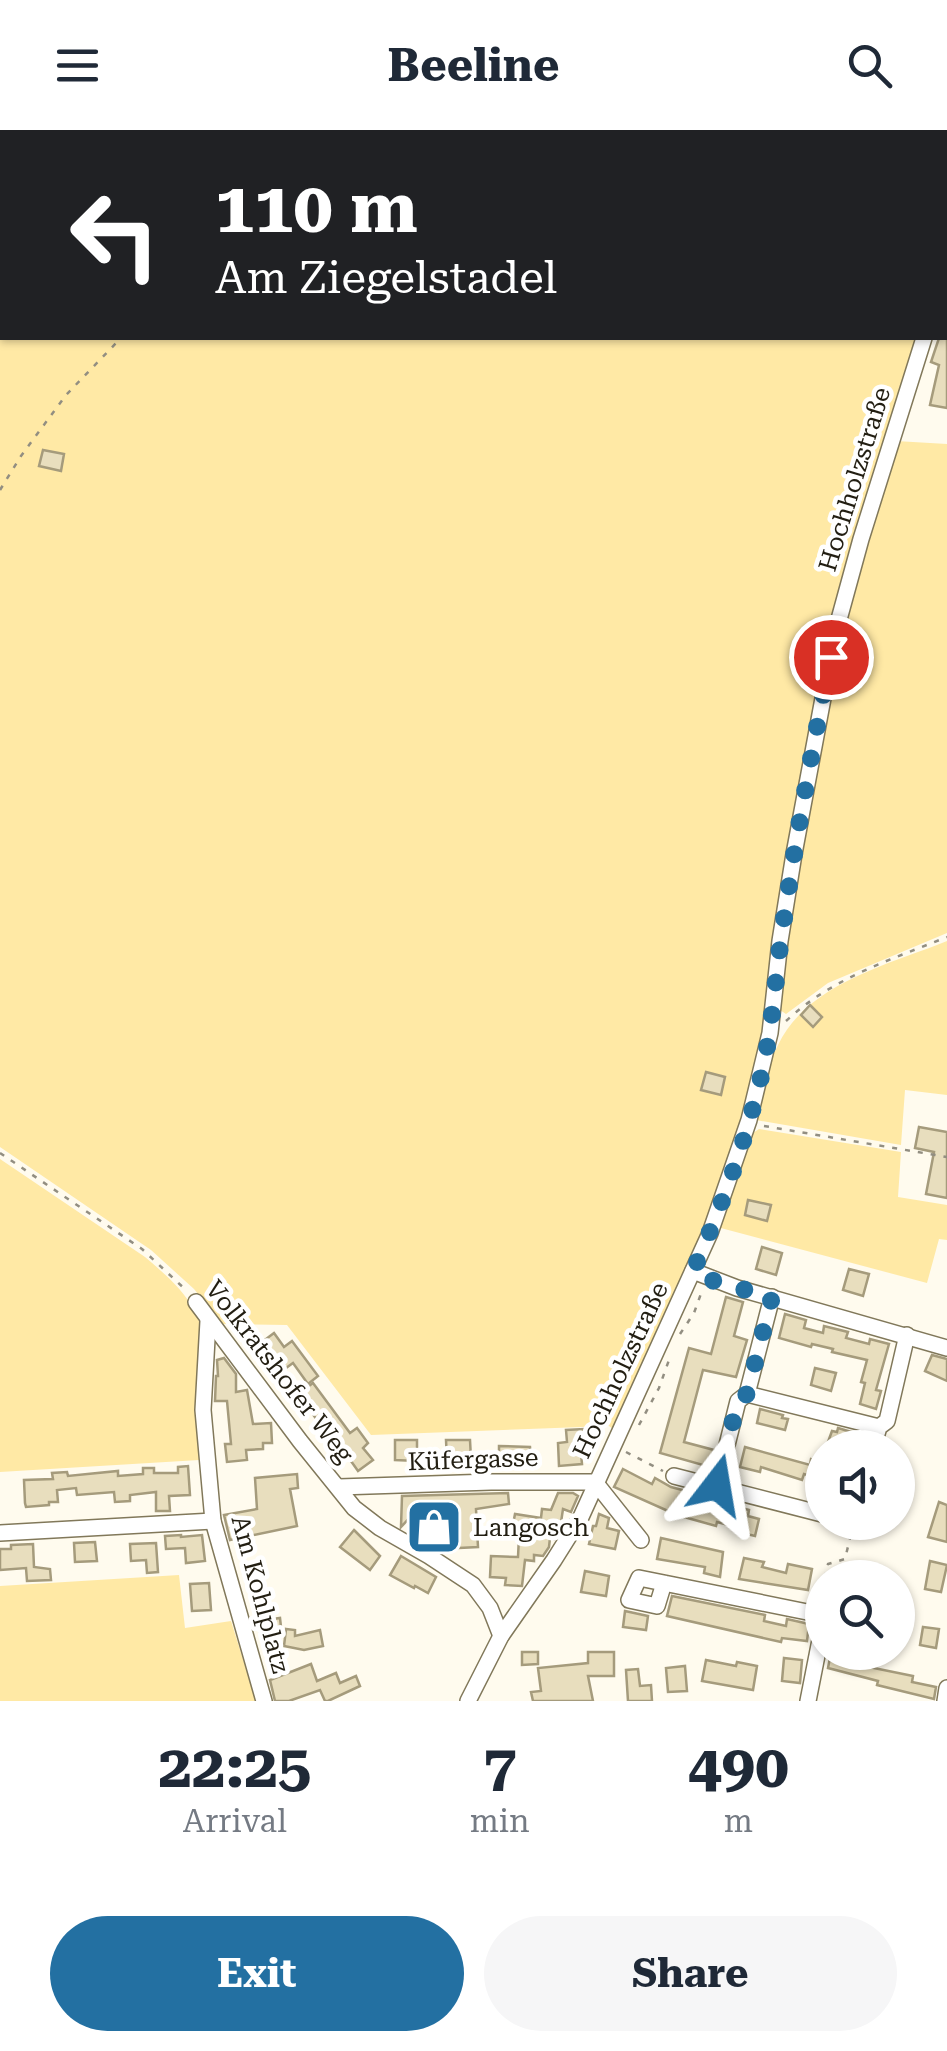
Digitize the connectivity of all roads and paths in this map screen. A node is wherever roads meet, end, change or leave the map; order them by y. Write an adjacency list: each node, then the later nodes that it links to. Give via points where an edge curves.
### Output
1 (119, 340): 3 (path, via 66,396)
2 (923, 340): 5 (street, Hochholzstraße, via 836,634 794,854)
3 (0, 490)
4 (947, 937): 5 (path, via 833,985)
5 (770, 1032): 6 (street, Hochholzstraße)
6 (748, 1124): 8 (path); 9 (street, Hochholzstraße)
7 (0, 1153): 11 (path, Volkratshofer Weg, via 142,1249)
8 (947, 1157)
9 (700, 1274): 10 (street); 14 (path, via 694,1313); 21 (street, Hochholzstraße)
10 (772, 1297): 13 (street); 17 (street)
11 (196, 1302): 12 (street, Volkratshofer Weg)
12 (208, 1321): 25 (street, Volkratshofer Weg); 27 (street, Am Kohlplatz, via 203,1410)
13 (907, 1335): 15 (street); 18 (street)
14 (674, 1343)
15 (947, 1348)
16 (669, 1358): 20 (path)
17 (747, 1394): 18 (street); 24 (street, via 738,1401)
18 (879, 1427): 19 (street)
19 (878, 1430)
20 (633, 1437)
21 (613, 1446): 22 (path); 23 (street, Hochholzstraße)
22 (674, 1476): 24 (street)
23 (595, 1482): 25 (street, Küfergasse); 29 (street); 32 (street, Hochholzstraße, via 572,1531)
24 (717, 1485): 26 (street)
25 (339, 1487): 32 (street, Volkratshofer Weg, via 380,1528 473,1585)
26 (805, 1509)
27 (213, 1521): 28 (street); 35 (street, Am Kohlplatz)
28 (0, 1533)
29 (641, 1540)
30 (664, 1583): 31 (street)
31 (805, 1611)
32 (502, 1636): 36 (street, Hochholzstraße)
33 (814, 1670): 37 (street)
34 (947, 1688): 38 (street)
35 (264, 1701)
36 (468, 1701)
37 (808, 1701)
38 (944, 1701)

